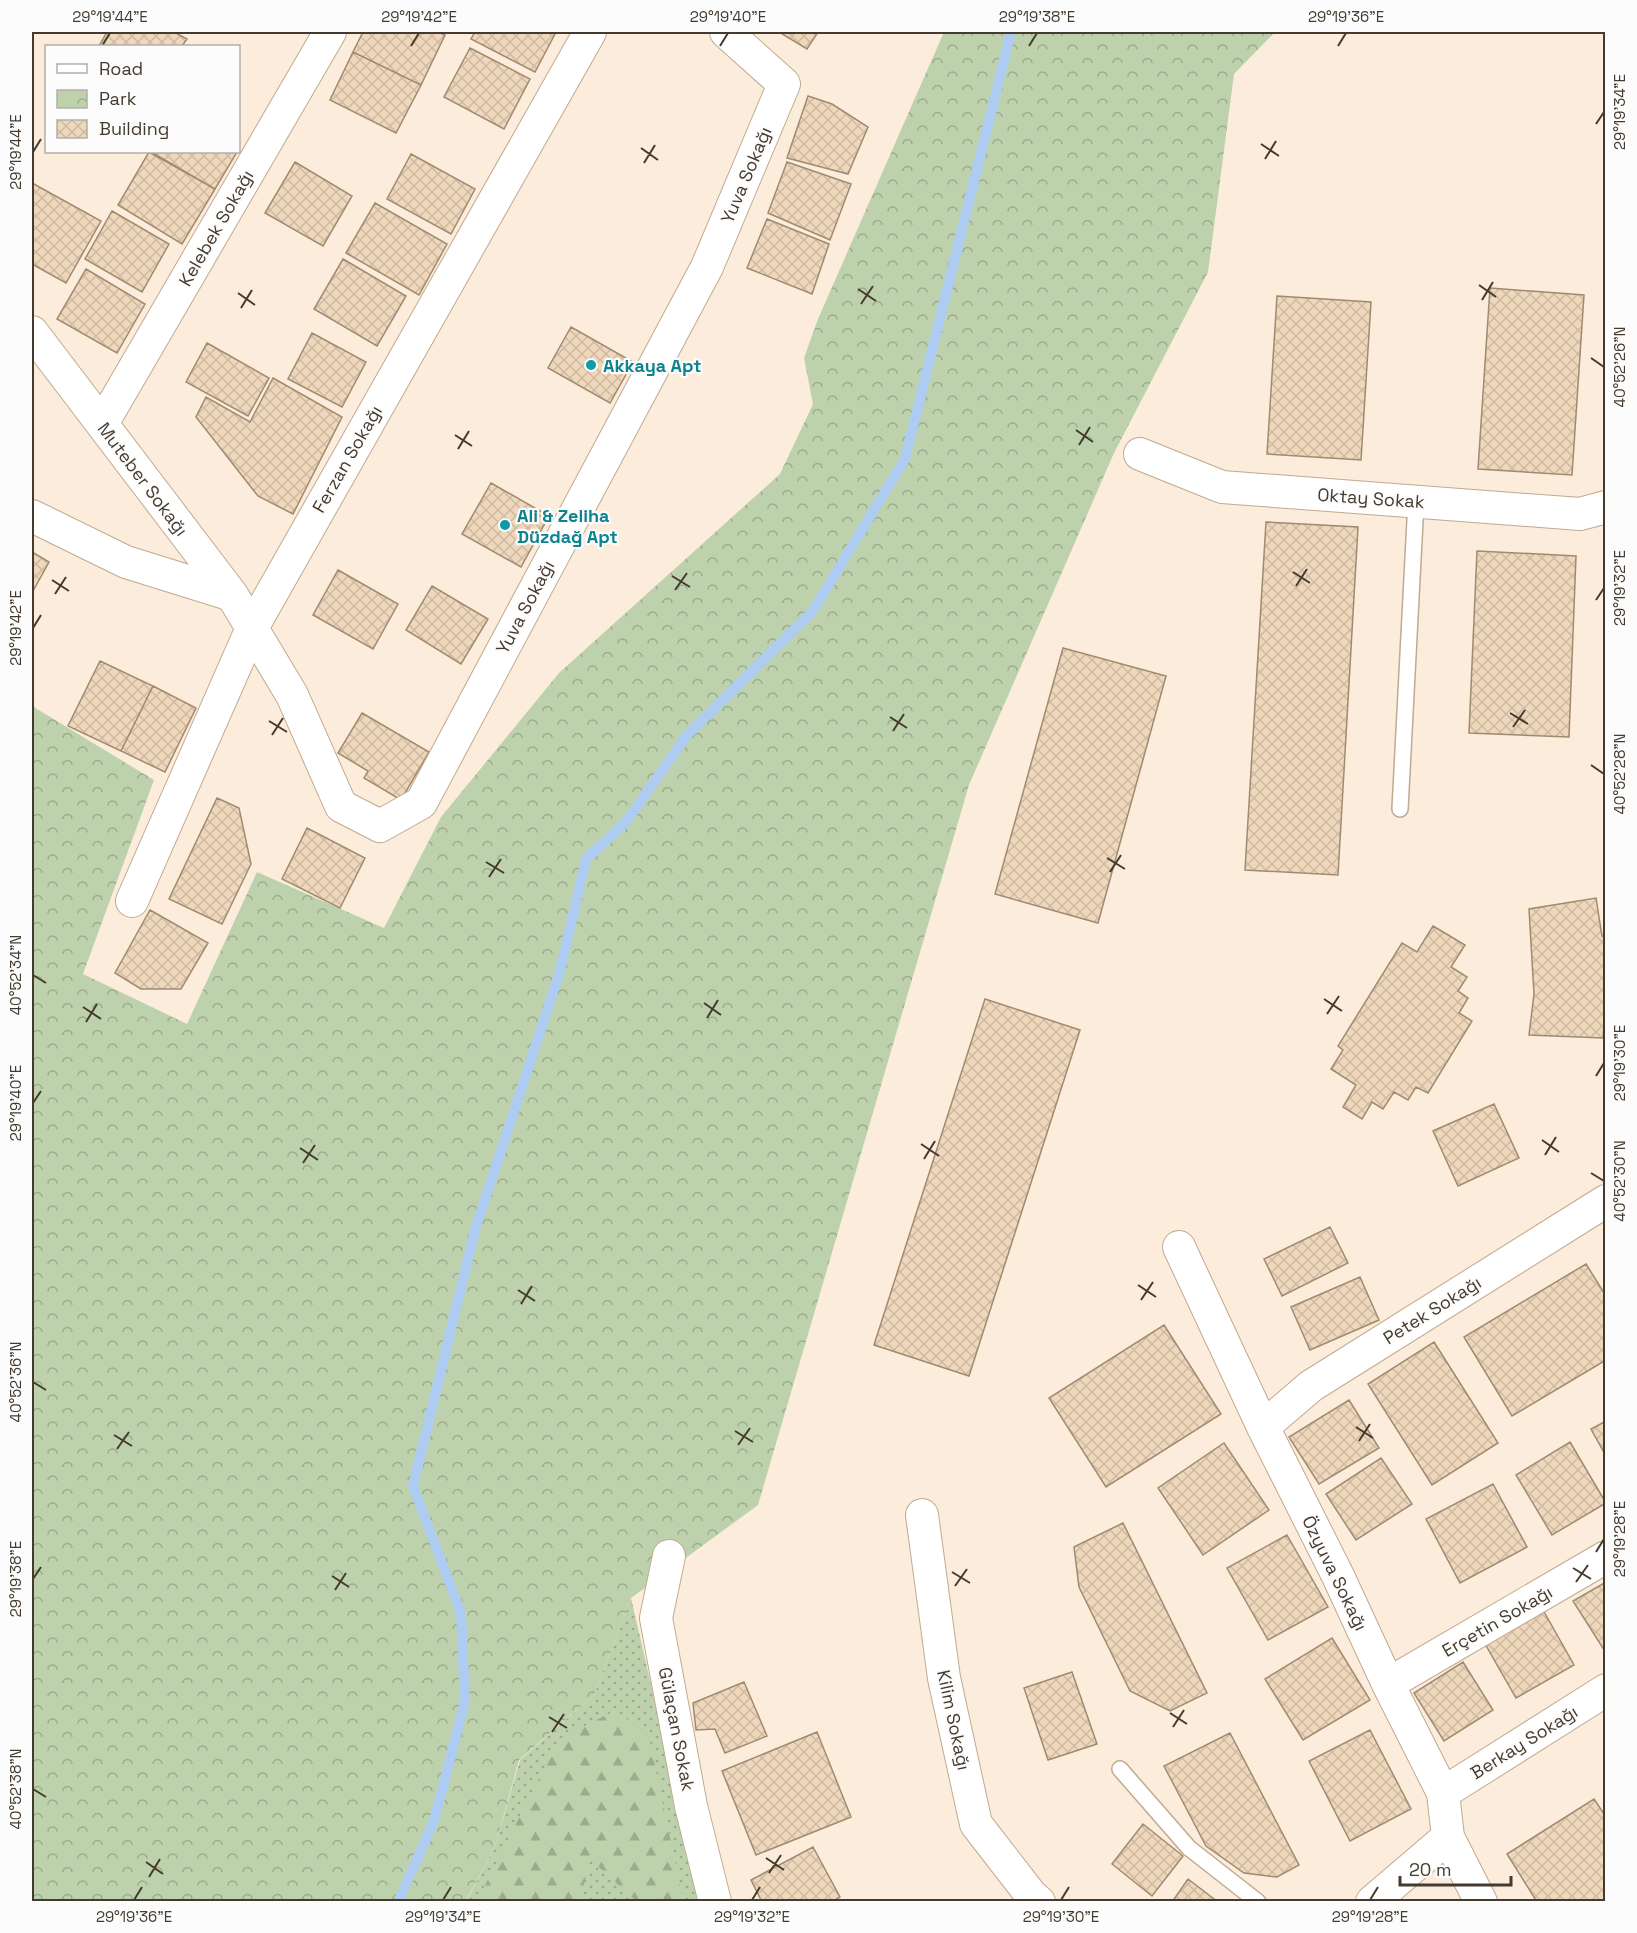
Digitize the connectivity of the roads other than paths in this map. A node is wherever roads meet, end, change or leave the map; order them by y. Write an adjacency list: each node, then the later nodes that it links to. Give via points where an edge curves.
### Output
1 (330, 32): 5 (street, Kelebek Sokağı)
2 (590, 32): 11 (street, Ferzan Sokağı)
3 (726, 32): 11 (street, Yuva Sokağı, via 784,84 707,267 421,803 380,826 341,806 292,694)
4 (32, 332): 5 (street, Muteber Sokağı)
5 (102, 424): 10 (street, Muteber Sokağı)
6 (1140, 454): 7 (street, Oktay Sokak, via 1222,487)
7 (1416, 501): 8 (street, Oktay Sokak, via 1580,514); 12 (lane)
8 (1605, 507)
9 (32, 516): 10 (street, via 126,562)
10 (232, 595): 11 (street, Muteber Sokağı)
11 (252, 628): 13 (street, Ferzan Sokağı)
12 (1400, 809)
13 (132, 901)
14 (1605, 1201): 16 (street, Petek Sokağı, via 1311,1386)
15 (1179, 1247): 16 (street, Özyuva Sokağı)
16 (1263, 1427): 20 (street, Özyuva Sokağı)
17 (922, 1515): 26 (street, Kilim Sokağı, via 944,1678 976,1824)
18 (669, 1556): 25 (street, Gülaçan Sokak, via 656,1618 691,1806)
19 (1605, 1557): 20 (street, Erçetin Sokağı)
20 (1388, 1684): 23 (street, Özyuva Sokağı)
21 (1605, 1690): 23 (street, Berkay Sokağı)
22 (1120, 1769): 27 (lane, via 1189,1848)
23 (1443, 1793): 24 (street, Özyuva Sokağı)
24 (1448, 1838): 28 (street); 29 (street, Özyuva Sokağı)
25 (715, 1902)
26 (1039, 1902)
27 (1258, 1902)
28 (1372, 1902)
29 (1481, 1902)

